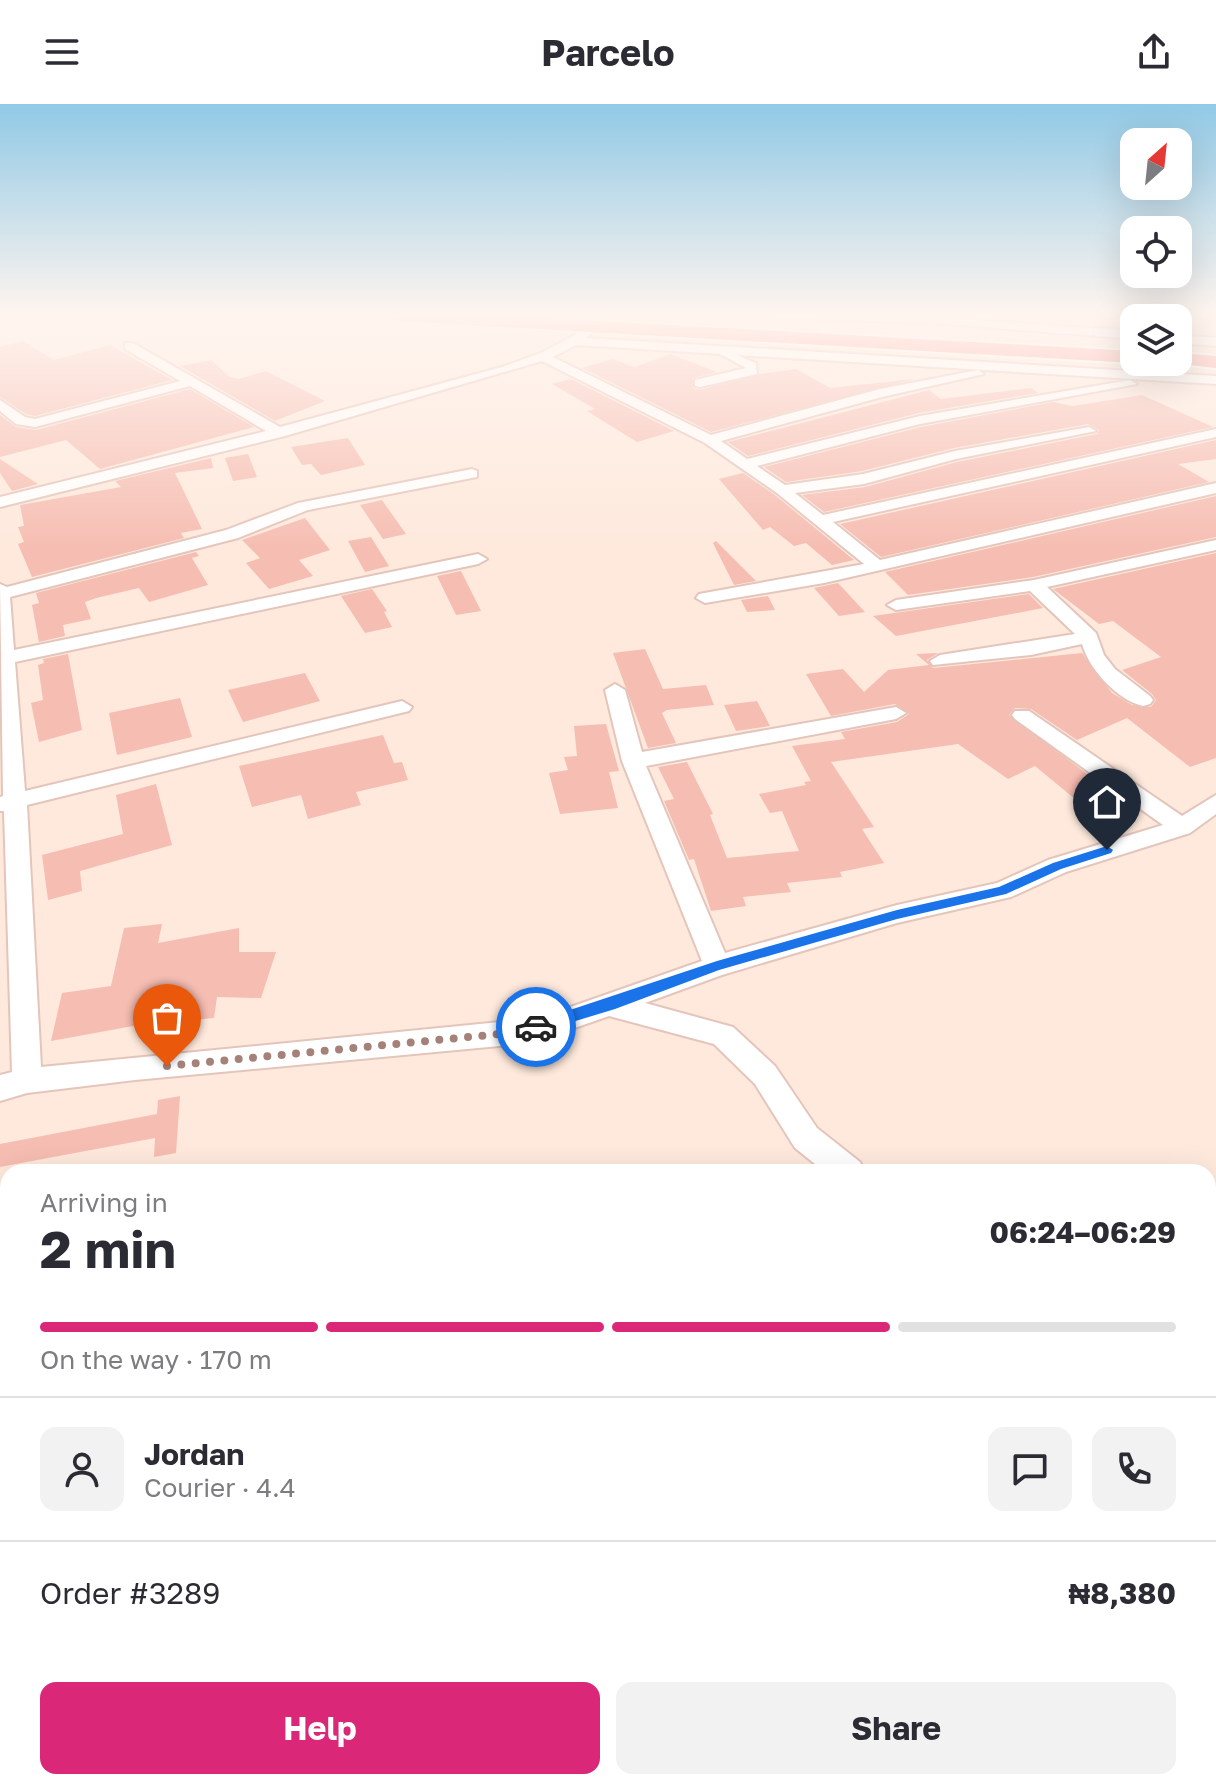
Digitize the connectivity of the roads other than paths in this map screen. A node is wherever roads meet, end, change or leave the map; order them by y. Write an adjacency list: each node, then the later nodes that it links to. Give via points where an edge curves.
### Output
1 (147, 394): 7 (street, via 35,423 21,421)
2 (211, 394): 9 (street)
3 (416, 394): 9 (street)
4 (617, 394): 11 (street)
5 (878, 394): 11 (street)
6 (1049, 394): 12 (street)
7 (0, 404)
8 (1089, 431): 15 (street, via 955,455 864,479)
9 (280, 433): 16 (street)
10 (1216, 433): 17 (street)
11 (710, 440): 12 (street)
12 (746, 464): 15 (street)
13 (472, 474): 22 (street, via 304,506 232,534)
14 (1216, 488): 20 (street)
15 (782, 490): 17 (street)
16 (0, 502)
17 (817, 521): 20 (street)
18 (1216, 545): 21 (street)
19 (478, 559): 26 (street)
20 (876, 565): 23 (street)
21 (1034, 585): 24 (street); 25 (street)
22 (0, 591): 26 (street)
23 (705, 598)
24 (896, 605)
25 (1089, 637): 27 (street); 29 (street, via 1108,673)
26 (1, 658): 34 (street)
27 (940, 661)
28 (615, 690): 33 (street)
29 (1143, 700)
30 (402, 707): 34 (street)
31 (896, 713): 33 (street)
32 (1022, 715): 36 (street)
33 (633, 761): 37 (street)
34 (8, 803): 39 (street)
35 (1216, 803): 36 (street)
36 (1182, 827): 37 (street, via 1057,866 1002,891 897,914)
37 (717, 966): 38 (street)
38 (610, 1005): 39 (street, via 511,1033); 41 (street, via 723,1035 765,1075 806,1138)
39 (27, 1081): 40 (street)
40 (0, 1088)
41 (839, 1164)

